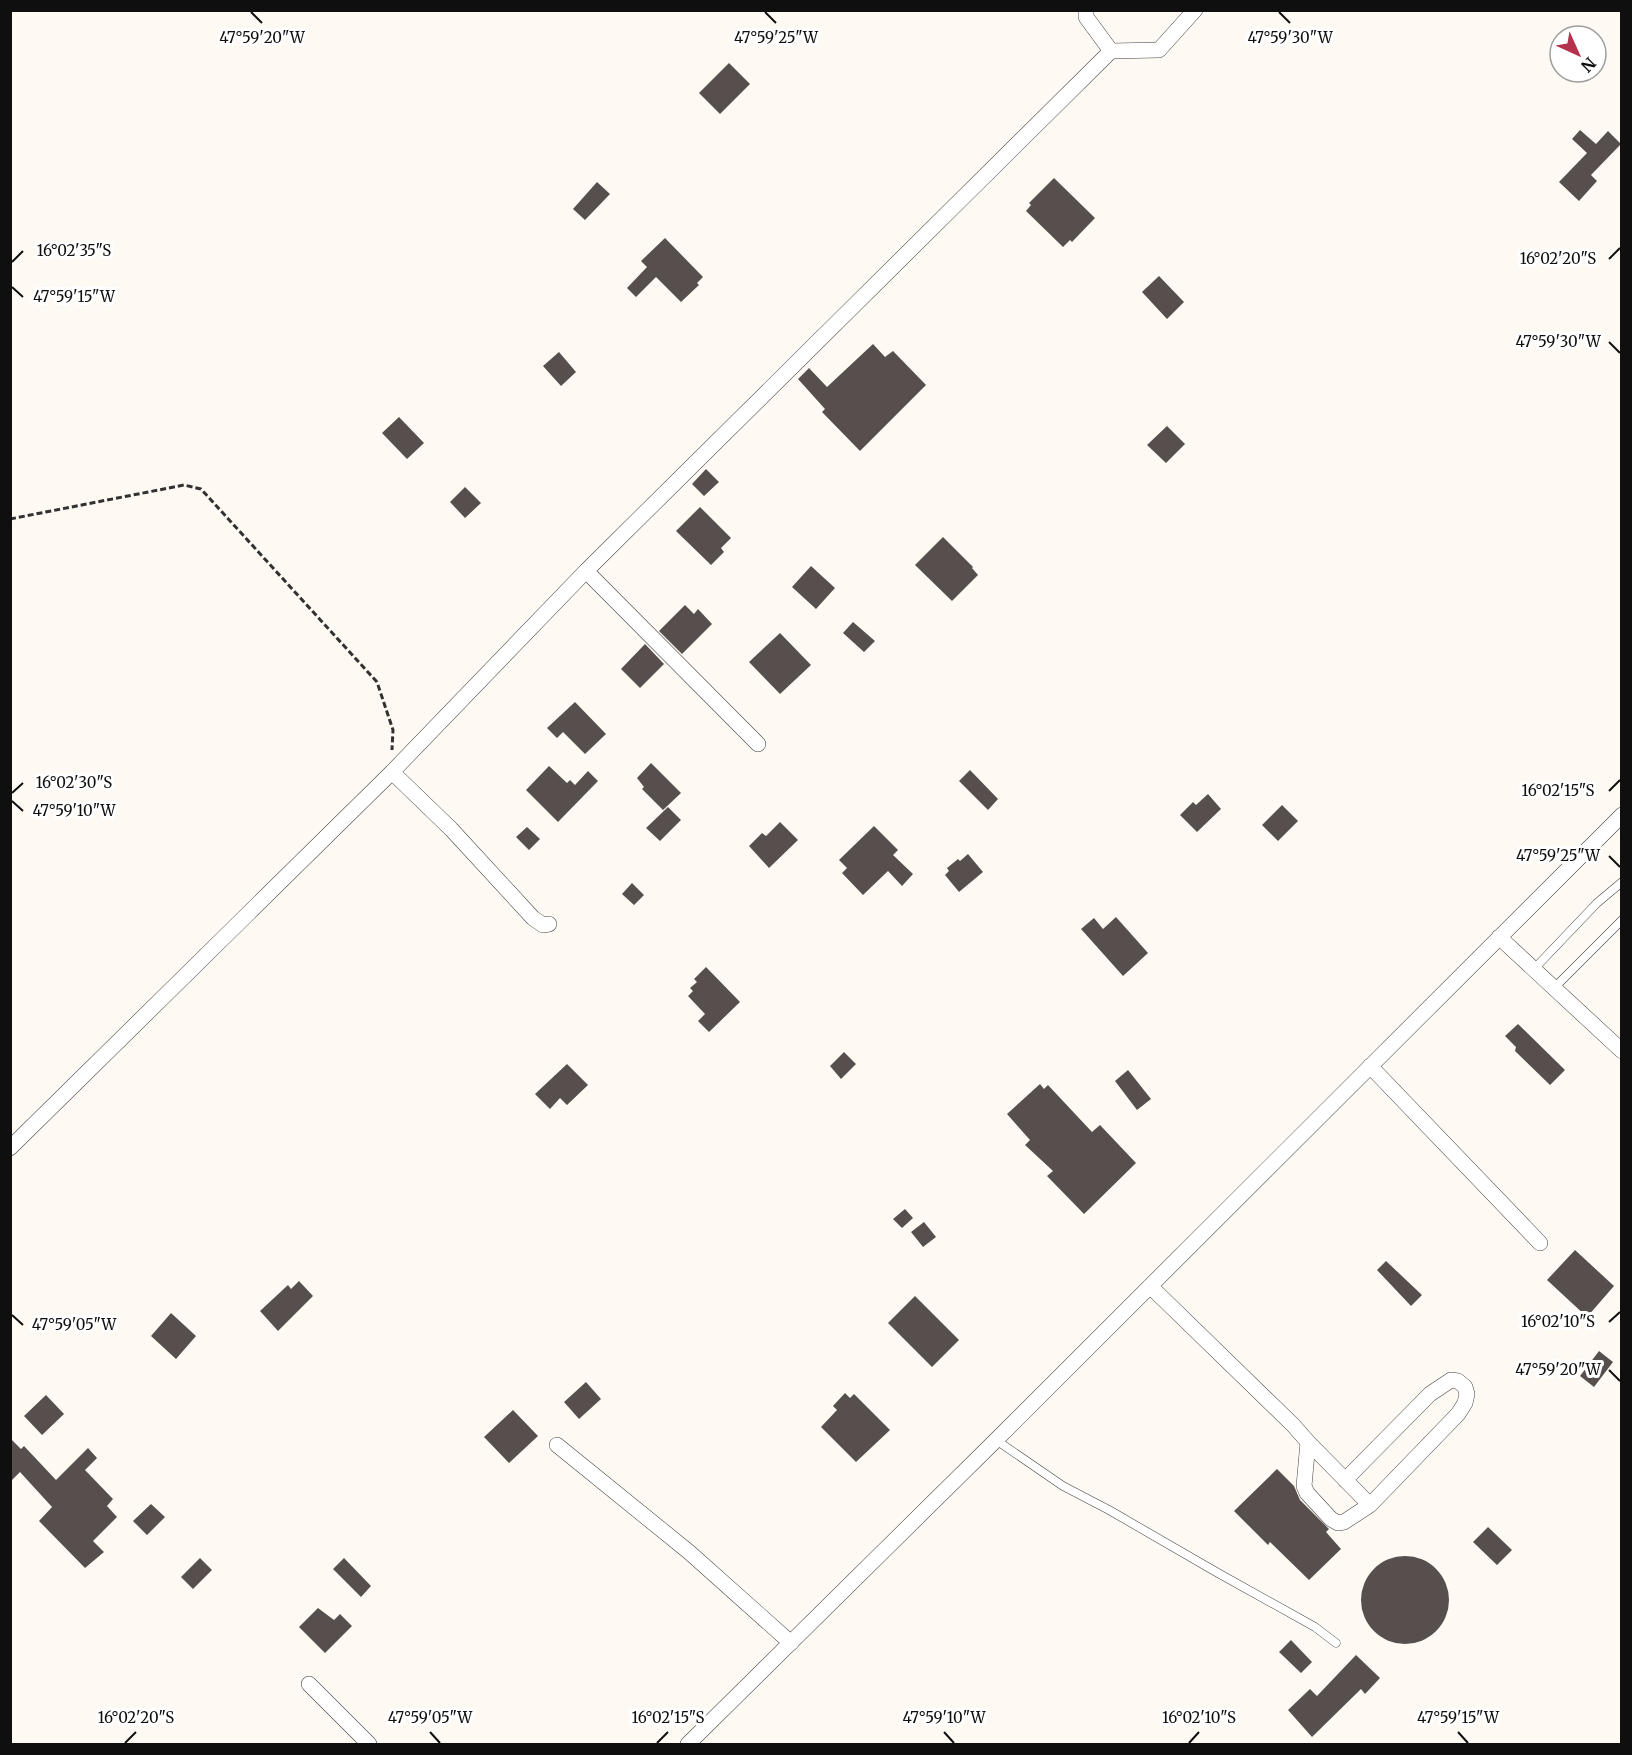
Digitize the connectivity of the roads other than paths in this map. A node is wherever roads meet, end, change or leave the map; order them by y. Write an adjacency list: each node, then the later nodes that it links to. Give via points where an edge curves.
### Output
1 (1086, 10): 3 (street, via 1086,17)
2 (1195, 10): 3 (street, via 1159,50)
3 (1111, 51): 4 (street)
4 (586, 571): 5 (street); 6 (street)
5 (758, 744)
6 (392, 772): 10 (street, via 533,918 543,925); 16 (street)
7 (1622, 814): 11 (street)
8 (1622, 882): 12 (lane)
9 (1622, 920): 13 (lane)
10 (549, 924)
11 (1499, 937): 12 (street); 15 (street)
12 (1533, 969): 13 (street)
13 (1554, 988): 14 (street)
14 (1622, 1051)
15 (1370, 1066): 17 (street); 18 (street)
16 (10, 1148)
17 (1540, 1243)
18 (1150, 1286): 19 (street); 20 (street)
19 (996, 1440): 24 (street); 25 (lane, via 1063,1486 1315,1627)
20 (1308, 1442): 22 (street); 23 (street, via 1304,1486 1331,1519 1344,1522)
21 (557, 1445): 24 (street, via 689,1552)
22 (1345, 1480): 23 (street); 23 (street, via 1430,1394 1451,1380 1465,1387 1465,1402 1458,1413)
23 (1370, 1505)
24 (791, 1643): 28 (street)
25 (1336, 1643)
26 (309, 1684): 27 (street)
27 (369, 1744)
28 (688, 1744)

